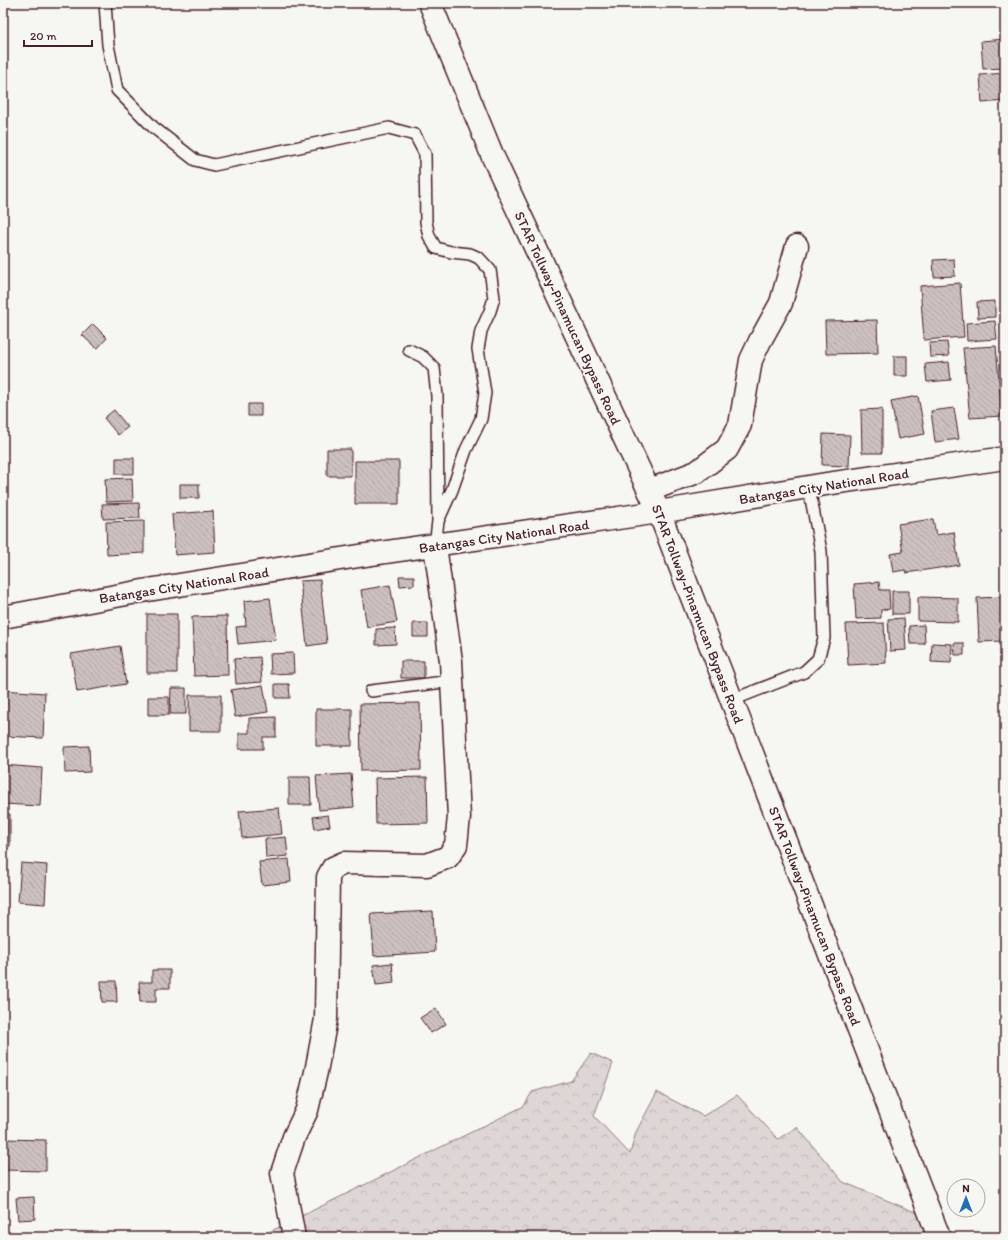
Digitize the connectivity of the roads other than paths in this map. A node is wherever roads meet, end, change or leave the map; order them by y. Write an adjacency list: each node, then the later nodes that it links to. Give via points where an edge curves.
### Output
1 (105, 3): 9 (lane, via 108,45 117,90 153,128 195,160 214,165 389,128 415,135 425,154 426,222 429,236 436,248 479,258 490,270 494,298 481,331 478,349 485,393 481,419)
2 (430, 3): 7 (street, STAR Tollway-Pinamucan Bypass Road, via 493,157)
3 (797, 246): 7 (street, via 781,304 751,360 740,425 727,449 697,472)
4 (409, 350): 9 (lane, via 423,357 434,368 437,396)
5 (1005, 458): 6 (street, Batangas City National Road)
6 (809, 488): 8 (street, Batangas City National Road); 14 (lane, via 821,551 824,638 818,659 804,672)
7 (650, 490): 8 (street, STAR Tollway-Pinamucan Bypass Road)
8 (659, 512): 10 (street, Batangas City National Road); 14 (street, STAR Tollway-Pinamucan Bypass Road)
9 (438, 521): 10 (lane)
10 (435, 546): 11 (street, Batangas City National Road, via 156,589); 12 (street)
11 (3, 617)
12 (452, 681): 13 (lane); 15 (street, via 459,817 456,845 448,857 427,865 344,864 333,868 328,877 326,1019 307,1110 294,1137 282,1173)
13 (371, 691)
14 (732, 700): 16 (street, STAR Tollway-Pinamucan Bypass Road)
15 (294, 1237)
16 (939, 1237)

